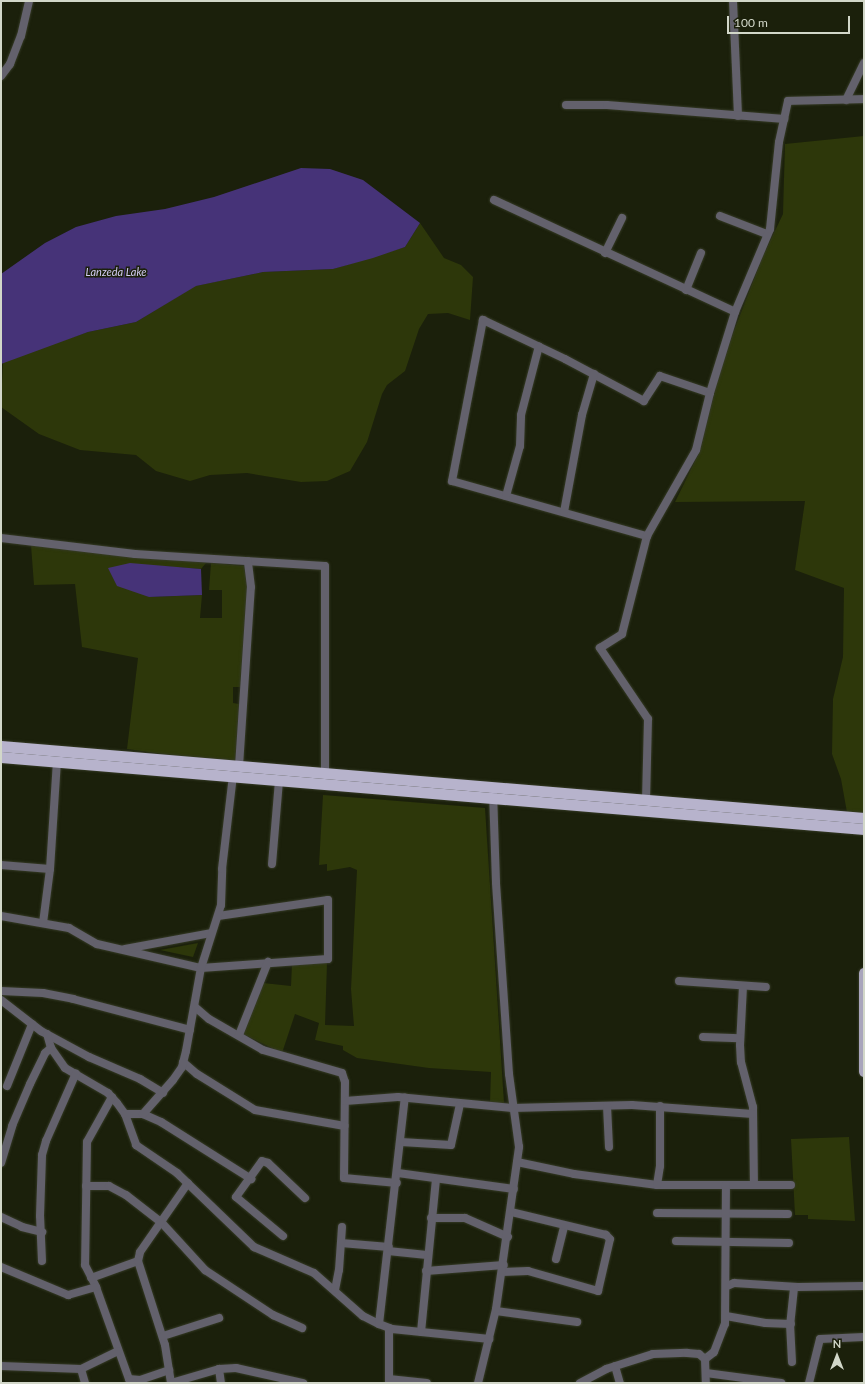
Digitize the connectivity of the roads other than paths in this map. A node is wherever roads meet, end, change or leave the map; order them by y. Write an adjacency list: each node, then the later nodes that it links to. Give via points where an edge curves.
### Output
1 (30, 1): 4 (street, via 21,36 10,64)
2 (732, 1): 8 (street)
3 (864, 63): 6 (street)
4 (1, 76)
5 (864, 99): 6 (street)
6 (846, 100): 9 (street, via 788,101)
7 (566, 105): 8 (street, via 607,105)
8 (738, 116): 9 (street)
9 (784, 120): 13 (street)
10 (494, 200): 14 (street)
11 (720, 216): 13 (street)
12 (622, 218): 14 (street)
13 (767, 234): 17 (street)
14 (605, 253): 16 (street)
15 (701, 253): 16 (street)
16 (686, 290): 17 (street)
17 (735, 312): 20 (street)
18 (539, 346): 19 (street); 21 (street, via 521,415 520,446); 21 (street, via 484,320 452,481)
19 (594, 374): 20 (street, via 644,401 660,376); 22 (street, via 582,415)
20 (710, 393): 23 (street, via 696,450)
21 (506, 496): 22 (street)
22 (564, 512): 23 (street)
23 (647, 536): 34 (street, via 622,634 600,648 648,719)
24 (1, 538): 25 (street, via 135,554)
25 (248, 561): 29 (street, via 251,587); 30 (street, via 325,566)
26 (1, 746): 29 (highway)
27 (1, 757): 28 (highway)
28 (57, 762): 31 (highway); 39 (street)
29 (240, 766): 30 (highway)
30 (325, 774): 33 (highway)
31 (233, 776): 32 (highway); 41 (street)
32 (279, 780): 33 (highway); 37 (street)
33 (493, 793): 34 (highway); 36 (highway); 73 (street, via 496,882)
34 (646, 801): 35 (highway)
35 (864, 818)
36 (864, 829)
37 (272, 864)
38 (1, 865): 39 (street)
39 (50, 869): 42 (street)
40 (1, 916): 42 (street)
41 (218, 916): 43 (street); 45 (street, via 328,900 328,959)
42 (43, 923): 44 (street, via 69,928 96,944)
43 (211, 933): 44 (street); 46 (street)
44 (122, 950): 46 (street)
45 (268, 962): 46 (street); 58 (street)
46 (201, 968): 53 (street)
47 (864, 973): 54 (main road)
48 (678, 981): 49 (street)
49 (743, 986): 50 (street); 60 (street)
50 (766, 987)
51 (1, 991): 56 (street, via 43,993)
52 (1, 1000): 55 (street)
53 (195, 1007): 56 (street); 58 (street, via 209,1019)
54 (863, 1009): 63 (main road)
55 (32, 1024): 57 (street); 65 (street)
56 (190, 1030): 62 (street)
57 (47, 1034): 61 (street); 66 (street)
58 (239, 1036): 69 (street, via 274,1054 342,1073)
59 (703, 1037): 60 (street)
60 (740, 1038): 76 (street, via 741,1062)
61 (51, 1048): 64 (street, via 65,1068); 81 (street, via 45,1053 30,1084 12,1126)
62 (183, 1062): 66 (street); 77 (street, via 196,1074 255,1110)
63 (864, 1072)
64 (76, 1073): 67 (street); 103 (street, via 42,1155)
65 (7, 1086)
66 (163, 1093): 75 (street)
67 (112, 1097): 74 (street); 91 (street, via 87,1142)
68 (405, 1097): 69 (street); 70 (street); 78 (street)
69 (345, 1101): 77 (street)
70 (460, 1104): 73 (street); 78 (street, via 451,1146)
71 (607, 1106): 72 (street); 73 (street); 79 (street)
72 (660, 1106): 76 (street); 87 (street, via 660,1166)
73 (512, 1108): 80 (street, via 519,1147)
74 (125, 1114): 75 (street); 85 (street, via 136,1145)
75 (143, 1114): 83 (street, via 161,1122)
76 (753, 1114): 89 (street)
77 (345, 1126): 86 (street, via 342,1160 344,1178)
78 (401, 1142): 82 (street)
79 (609, 1147)
80 (517, 1162): 87 (street, via 582,1175); 92 (street)
81 (1, 1163)
82 (398, 1173): 84 (street); 86 (street)
83 (251, 1179): 93 (street, via 262,1161 268,1163); 104 (street, via 236,1197)
84 (436, 1179): 92 (street); 99 (street)
85 (188, 1183): 100 (street); 123 (street, via 254,1247 314,1273)
86 (397, 1183): 110 (street)
87 (657, 1185): 88 (street)
88 (726, 1185): 89 (street); 97 (street)
89 (754, 1185): 90 (street)
90 (791, 1185)
91 (86, 1186): 100 (street, via 109,1186 126,1195); 118 (street, via 85,1265)
92 (514, 1189): 94 (street)
93 (305, 1198)
94 (511, 1212): 101 (street); 105 (street)
95 (657, 1213): 97 (street)
96 (788, 1214): 97 (street)
97 (726, 1215): 107 (street)
98 (1, 1217): 103 (street, via 22,1227)
99 (431, 1218): 105 (street, via 465,1218); 111 (street)
100 (162, 1223): 114 (street, via 140,1252); 130 (street, via 205,1270 273,1315)
101 (564, 1226): 112 (street); 116 (street, via 606,1235 610,1239 598,1291 528,1271)
102 (342, 1227): 108 (street)
103 (42, 1232): 113 (street)
104 (283, 1236)
105 (508, 1236): 116 (street)
106 (676, 1241): 107 (street)
107 (726, 1242): 109 (street); 119 (street)
108 (341, 1243): 110 (street); 123 (street)
109 (790, 1243)
110 (389, 1249): 111 (street); 128 (street)
111 (427, 1255): 117 (street)
112 (556, 1259)
113 (42, 1261)
114 (138, 1261): 118 (street); 133 (street)
115 (1, 1267): 121 (street, via 68,1295)
116 (503, 1269): 117 (street); 124 (street)
117 (426, 1271): 132 (street)
118 (91, 1278): 121 (street)
119 (726, 1286): 122 (street, via 734,1283); 125 (street)
120 (864, 1286): 122 (street)
121 (96, 1287): 136 (street)
122 (794, 1287): 129 (street)
123 (335, 1290): 128 (street, via 363,1316)
124 (496, 1311): 127 (street); 135 (street)
125 (726, 1316): 129 (street, via 765,1323); 137 (street, via 721,1339 714,1352)
126 (219, 1318): 133 (street)
127 (577, 1322)
128 (379, 1324): 131 (street)
129 (791, 1324): 138 (street)
130 (302, 1328)
131 (389, 1328): 132 (street); 145 (street)
132 (421, 1332): 135 (street)
133 (162, 1336): 143 (street)
134 (864, 1337): 156 (street, via 820,1339)
135 (489, 1339): 151 (street)
136 (118, 1351): 141 (street); 143 (street, via 125,1371 133,1381)
137 (705, 1359): 140 (street, via 699,1354 653,1354); 144 (street)
138 (792, 1362)
139 (1, 1366): 141 (street)
140 (616, 1366): 152 (street); 153 (street)
141 (81, 1369): 146 (street)
142 (219, 1369): 147 (street); 148 (street); 149 (street, via 255,1371)
143 (169, 1370): 147 (street)
144 (706, 1372): 154 (street); 155 (street)
145 (389, 1381): 150 (street)
146 (85, 1383)
147 (170, 1383)
148 (221, 1383)
149 (304, 1383)
150 (427, 1383)
151 (478, 1383)
152 (580, 1383)
153 (620, 1383)
154 (706, 1383)
155 (781, 1383)
156 (809, 1383)

